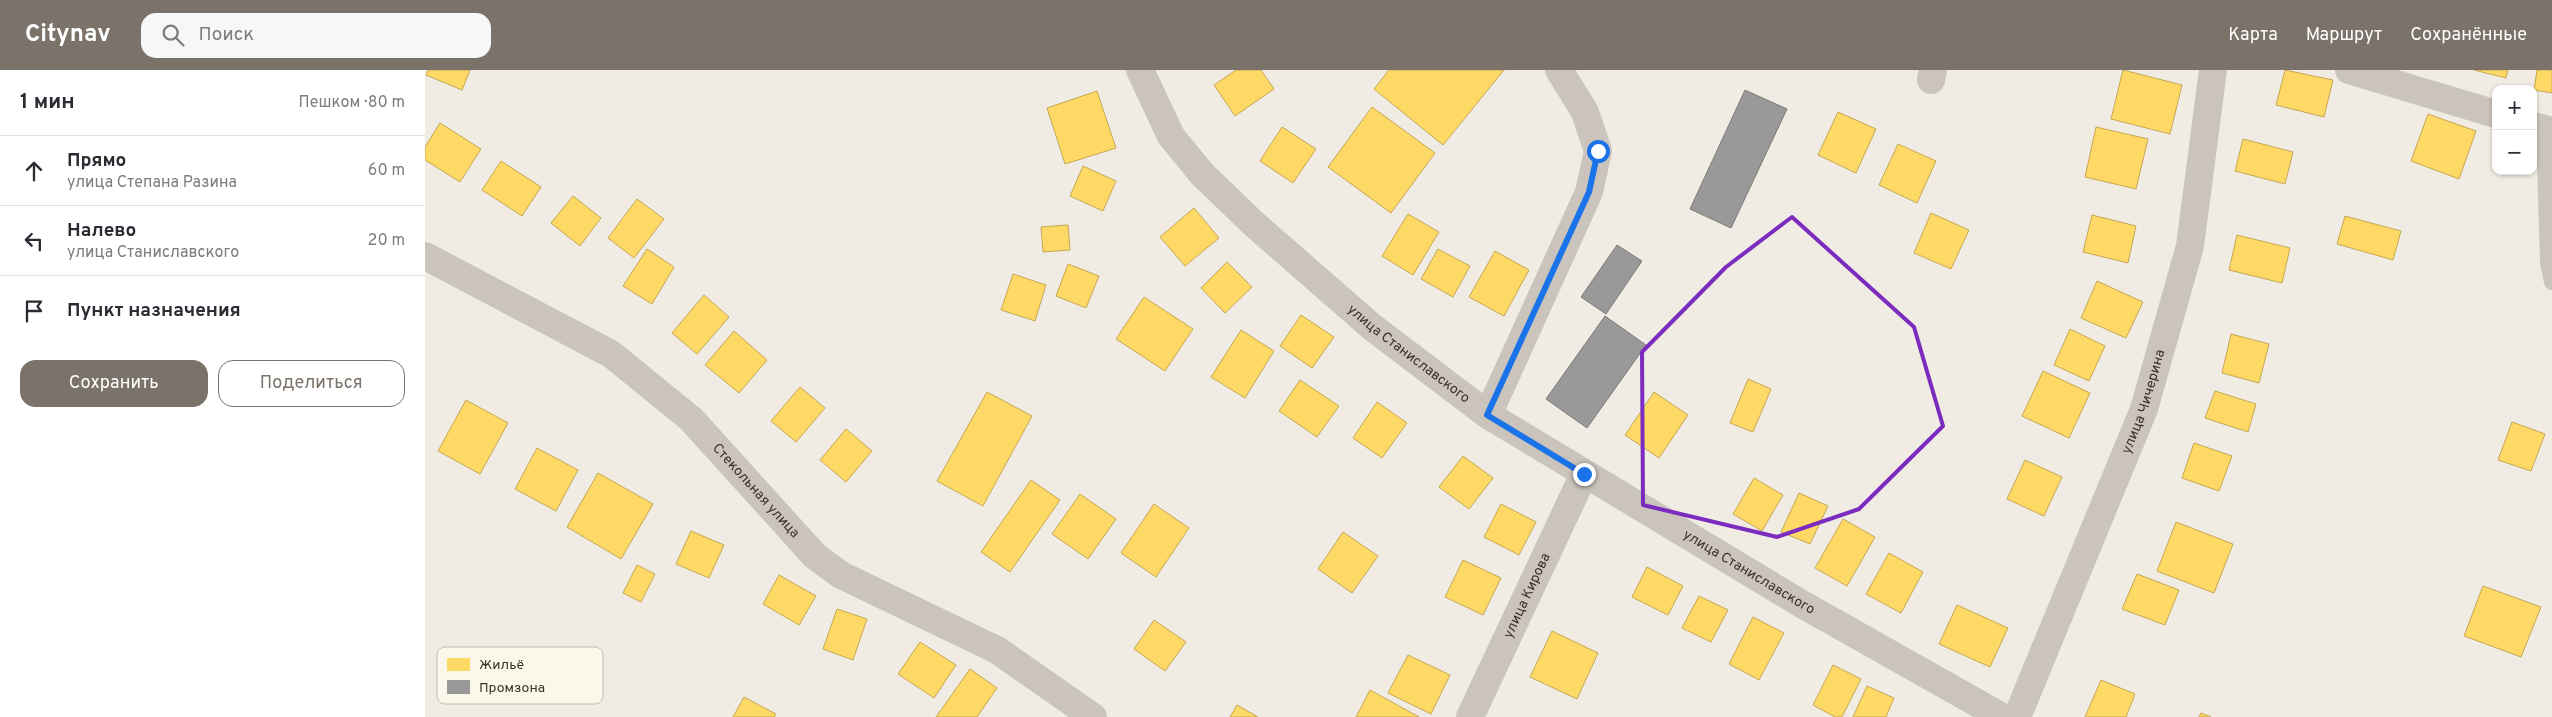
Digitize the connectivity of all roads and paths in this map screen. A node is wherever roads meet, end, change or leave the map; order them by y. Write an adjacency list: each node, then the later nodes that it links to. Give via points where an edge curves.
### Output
1 (1139, 70): 9 (street, улица Станиславского, via 1171,136 1202,174 1372,327)
2 (1559, 70): 9 (street, via 1585,112 1598,151 1589,192)
3 (2213, 70): 14 (street, улица Чичерина, via 2190,246 2144,409)
4 (2349, 70): 5 (street)
5 (2492, 113)
6 (2543, 129): 8 (lane, via 2548,263)
7 (425, 256): 11 (street, Стекольная улица, via 611,354 691,418 815,556 841,575 997,650)
8 (2552, 282)
9 (1487, 415): 10 (street, улица Станиславского)
10 (1584, 474): 12 (street, улица Кирова); 13 (street, улица Станиславского, via 1800,603)
11 (1093, 717)
12 (1470, 717)
13 (2002, 717)
14 (2017, 717)

